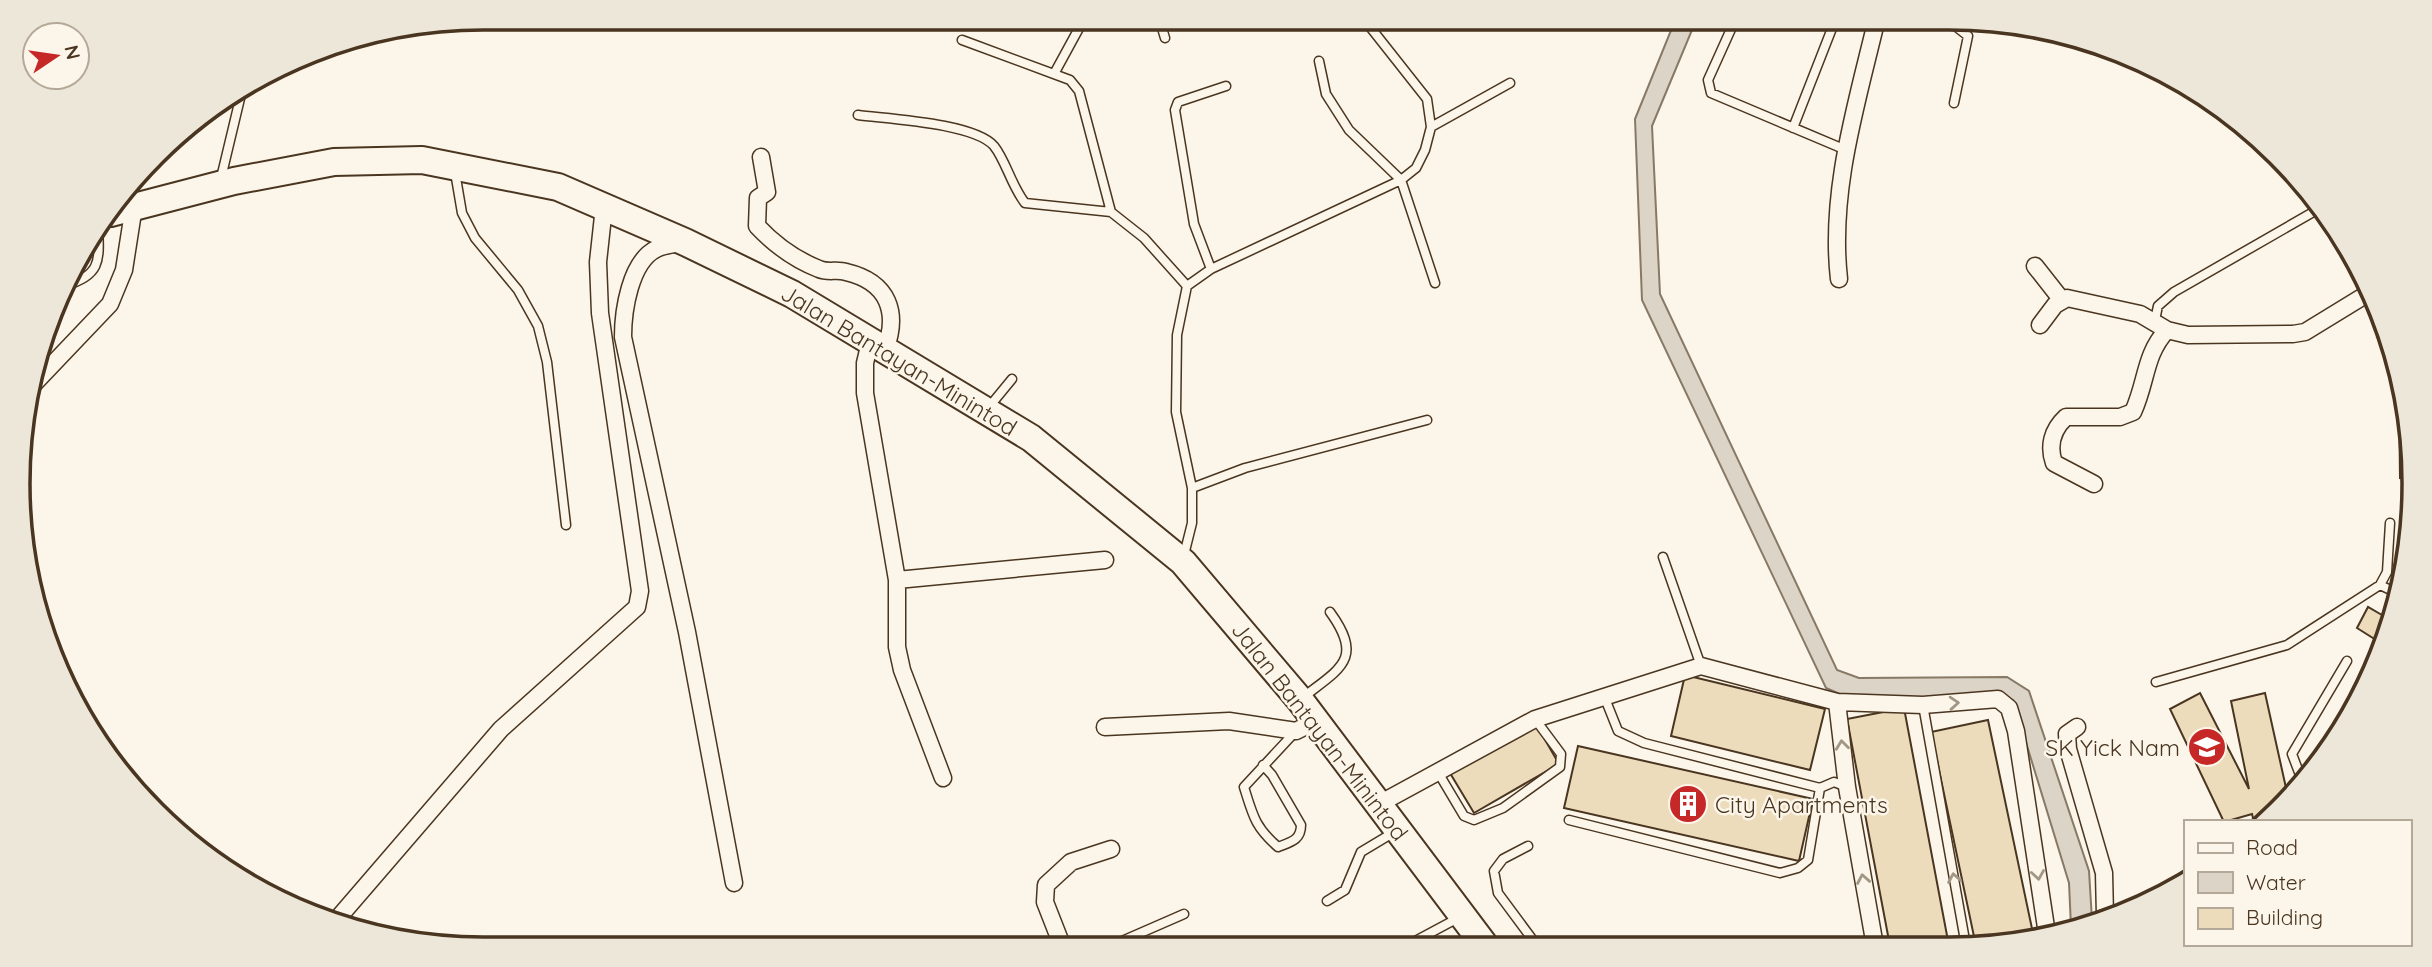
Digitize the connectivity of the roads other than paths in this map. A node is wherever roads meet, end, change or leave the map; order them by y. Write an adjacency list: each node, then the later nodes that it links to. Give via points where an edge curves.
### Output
1 (1078, 30): 11 (lane)
2 (1163, 30): 8 (lane)
3 (1372, 30): 17 (lane, via 1427,100)
4 (1731, 30): 18 (lane, via 1708,80 1711,93)
5 (1831, 30): 18 (lane)
6 (1874, 30): 19 (street)
7 (1962, 30): 15 (lane, via 1969,36)
8 (1165, 38)
9 (962, 40): 11 (lane)
10 (1319, 61): 22 (lane, via 1325,94 1349,130)
11 (1054, 74): 26 (lane, via 1070,80 1079,91)
12 (1510, 83): 17 (lane)
13 (1226, 86): 31 (lane, via 1178,102 1175,110 1194,224)
14 (239, 101): 23 (lane)
15 (1954, 103)
16 (858, 115): 26 (lane, via 970,132 993,145 1025,203)
17 (1431, 127): 22 (lane, via 1416,168)
18 (1793, 128): 19 (lane)
19 (1846, 150): 32 (street, via 1835,243)
20 (761, 157): 40 (street, via 767,192 758,198 757,226 770,240 817,269 868,279 886,297 894,327)
21 (454, 165): 23 (main road, Jalan Bantayan-Minintod, via 398,158 334,162); 24 (main road, Jalan Bantayan-Minintod, via 558,187); 48 (lane, via 462,213 475,238 518,290 538,327 547,362)
22 (1401, 180): 31 (lane); 34 (lane)
23 (219, 184): 25 (main road, Jalan Bantayan-Minintod)
24 (604, 206): 28 (main road, Jalan Bantayan-Minintod); 81 (street, via 598,262 600,313 640,591 637,607 501,729)
25 (122, 210): 41 (street, via 124,270 110,304)
26 (1111, 212): 35 (lane, via 1144,239)
27 (2312, 213): 38 (lane, via 2174,292 2158,306)
28 (685, 242): 40 (main road, Jalan Bantayan-Minintod, via 792,294); 78 (street, via 658,247 645,256 623,307 623,337 687,632)
29 (98, 246): 33 (lane, via 97,264 90,275)
30 (2035, 266): 37 (street)
31 (1210, 270): 35 (lane)
32 (1839, 279)
33 (79, 280)
34 (1435, 283)
35 (1187, 286): 46 (lane, via 1177,335 1177,412)
36 (2362, 297): 38 (street, via 2305,332 2188,335)
37 (2061, 299): 38 (street, via 2140,314); 39 (street)
38 (2161, 325): 45 (street, via 2133,412 2120,417 2066,417 2058,425 2050,449 2054,463)
39 (2040, 326)
40 (877, 346): 43 (main road, Jalan Bantayan-Minintod); 52 (street, via 865,363 865,393)
41 (43, 374)
42 (1012, 379): 43 (lane)
43 (987, 409): 51 (main road, Jalan Bantayan-Minintod, via 1031,438)
44 (1427, 419): 46 (lane, via 1245,468)
45 (2094, 484)
46 (1192, 488): 51 (lane, via 1192,523)
47 (2390, 523): 53 (lane, via 2387,572)
48 (566, 525)
49 (1663, 557): 57 (lane)
50 (1105, 560): 52 (street)
51 (1183, 562): 60 (main road, Jalan Bantayan-Minintod)
52 (897, 580): 70 (street, via 900,658)
53 (2380, 585): 54 (lane); 58 (lane, via 2287,645)
54 (2390, 590)
55 (1330, 612): 60 (lane, via 1348,638 1346,653 1338,670)
56 (2347, 661): 68 (lane, via 2292,754)
57 (1701, 666): 59 (street); 61 (street)
58 (2156, 682)
59 (1604, 696): 63 (street); 72 (lane, via 1618,731 1644,743)
60 (1300, 700): 65 (main road, Jalan Bantayan-Minintod)
61 (1837, 702): 62 (street); 71 (street, one-way to 61)
62 (1923, 705): 84 (street, one-way to 84, via 1998,699 2009,708); 85 (lane, one-way to 62)
63 (1535, 719): 69 (street); 69 (lane, via 1561,754 1560,767 1503,808 1474,820 1464,816)
64 (1105, 726): 65 (street, via 1228,721)
65 (1306, 726): 67 (lane); 73 (main road, Jalan Bantayan-Minintod)
66 (2077, 727): 80 (street, via 2067,734 2068,749 2104,873)
67 (1263, 765): 67 (lane, via 1301,825 1295,841 1278,847 1261,833 1244,788)
68 (2299, 772)
69 (1439, 774): 73 (street)
70 (943, 778)
71 (1847, 787): 72 (lane, via 1834,782); 91 (street, one-way to 71)
72 (1820, 788): 74 (lane, via 1808,860 1780,873)
73 (1379, 804): 75 (main road, Jalan Bantayan-Minintod)
74 (1569, 820)
75 (1398, 830): 79 (lane, via 1360,852 1345,890); 83 (main road, Jalan Bantayan-Minintod)
76 (1528, 846): 90 (lane, via 1503,859 1494,871 1498,893)
77 (1111, 849): 86 (street, via 1071,862 1046,885 1045,902)
78 (734, 883)
79 (1327, 901)
80 (2105, 909)
81 (342, 914)
82 (1184, 914): 87 (lane)
83 (1463, 916): 88 (lane); 89 (main road, Jalan Bantayan-Minintod)
84 (2046, 927)
85 (1964, 936)
86 (1059, 937)
87 (1131, 937)
88 (1423, 937)
89 (1479, 937)
90 (1531, 937)
91 (1873, 937)

